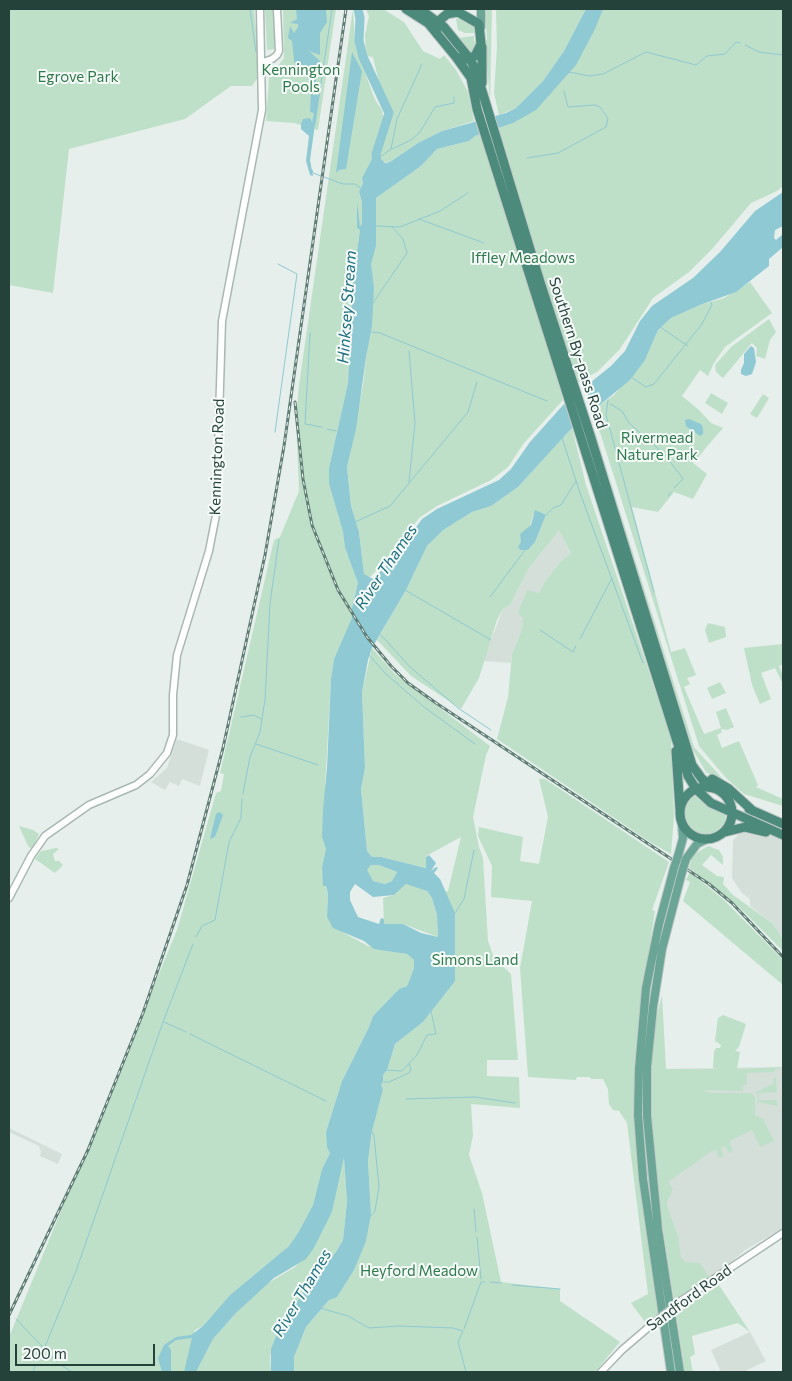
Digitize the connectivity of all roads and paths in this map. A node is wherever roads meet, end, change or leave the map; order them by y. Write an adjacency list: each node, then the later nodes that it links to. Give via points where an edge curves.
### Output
1 (260, 9): 13 (street, Kennington Road)
2 (276, 9): 13 (street, via 279,51 272,59)
3 (481, 9): 8 (main road)
4 (415, 10): 6 (highway); 7 (highway, Southern By-pass Road); 9 (highway)
5 (460, 10): 6 (highway); 8 (highway)
6 (446, 14): 7 (highway)
7 (439, 22): 9 (highway, via 436,29); 12 (highway, Southern By-pass Road)
8 (481, 28): 10 (highway, Southern By-pass Road)
9 (439, 39): 11 (highway, Southern By-pass Road)
10 (481, 42): 12 (highway, via 477,53); 14 (highway, Southern By-pass Road)
11 (451, 53): 12 (highway, via 463,60); 14 (highway, Southern By-pass Road)
12 (470, 59): 14 (highway, Southern By-pass Road)
13 (263, 62): 28 (street, Kennington Road, via 262,110 222,321 216,515 209,551 177,655 173,735 167,754 150,774 136,785 89,805 45,836)
14 (478, 92): 15 (highway, Southern By-pass Road)
15 (586, 437): 16 (highway, Southern By-pass Road); 17 (highway, Southern By-pass Road)
16 (676, 740): 19 (highway, Southern By-pass Road); 21 (highway, Southern By-pass Road)
17 (686, 743): 18 (highway, Southern By-pass Road, via 692,765 702,779); 20 (highway, via 704,773 729,789)
18 (715, 788): 19 (highway); 20 (highway); 22 (highway, via 726,800)
19 (696, 789): 21 (highway, via 687,796); 22 (highway, via 711,803)
20 (753, 811): 23 (highway)
21 (680, 813): 24 (highway, Southern By-pass Road)
22 (732, 814): 25 (highway); 26 (highway)
23 (783, 824)
24 (682, 825): 27 (highway, via 692,834); 31 (main road, bridge, via 683,838 659,924 646,988 638,1115 643,1179)
25 (724, 832): 26 (highway, via 745,827); 27 (highway)
26 (781, 834)
27 (707, 839): 32 (main road, bridge, via 697,844 686,859 682,872 662,948 652,1006 647,1067 647,1116 658,1229)
28 (9, 898)
29 (783, 1233): 30 (street, Sandford Road, bridge, via 682,1300)
30 (601, 1372)
31 (671, 1372)
32 (680, 1372)

